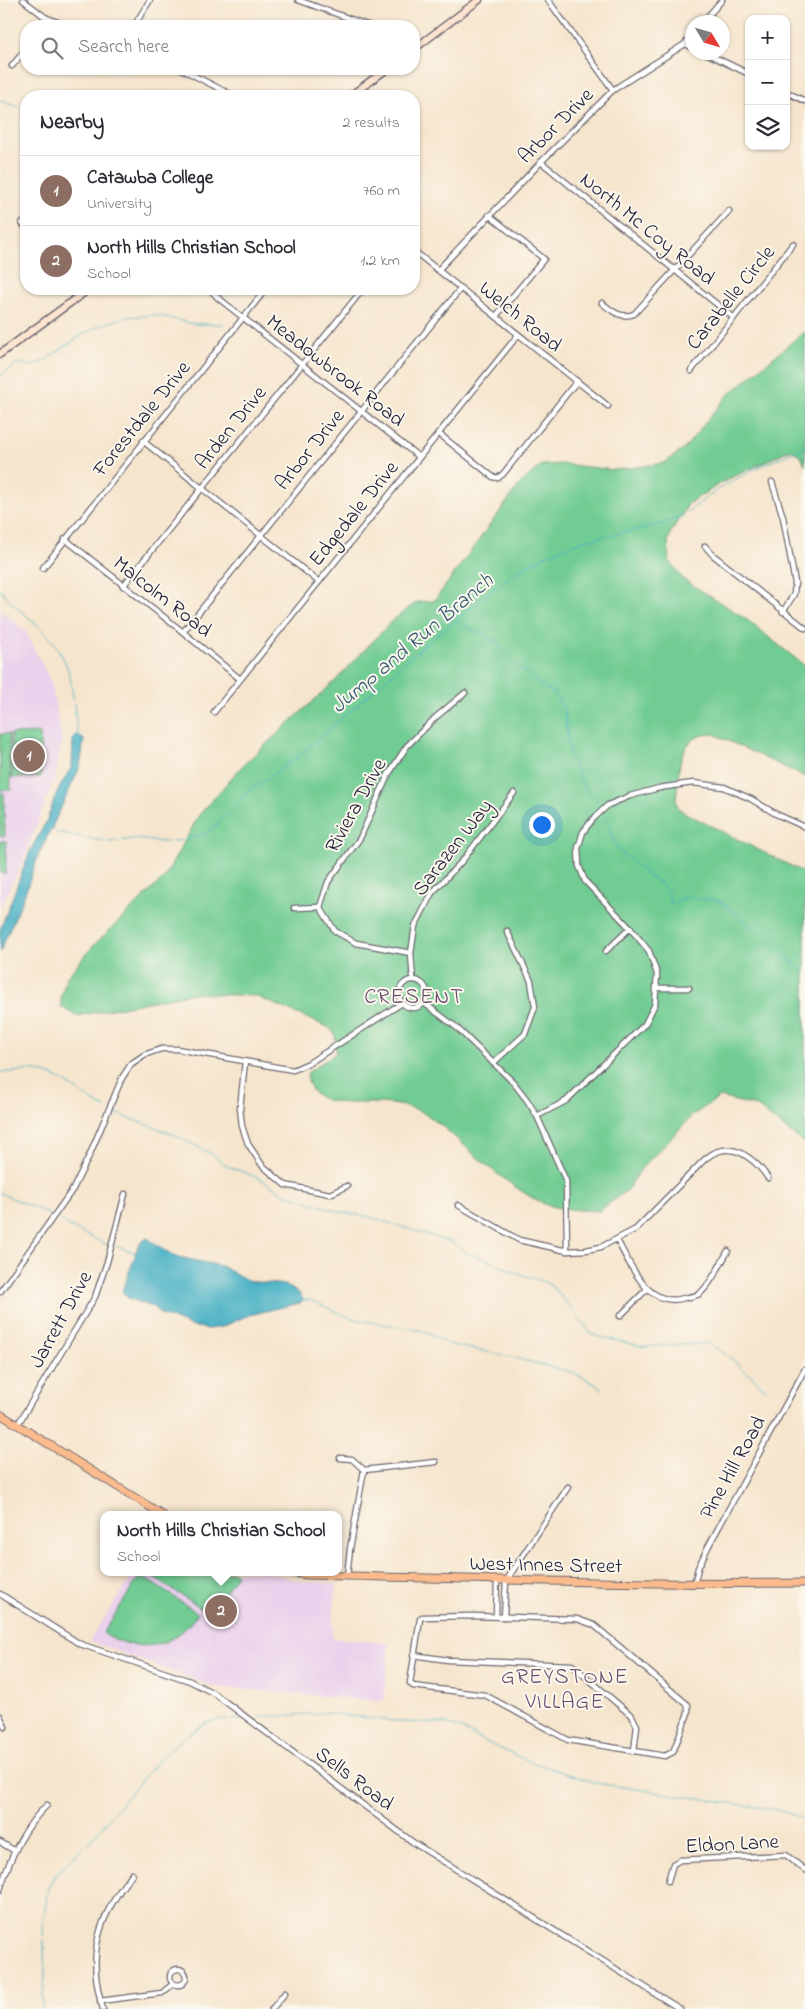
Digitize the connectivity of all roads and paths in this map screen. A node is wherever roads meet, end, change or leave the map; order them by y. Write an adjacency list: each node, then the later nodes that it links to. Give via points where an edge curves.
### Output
1 (24, 0): 8 (street)
2 (150, 0): 10 (street)
3 (298, 0): 11 (street)
4 (479, 0): 12 (main road)
5 (548, 0): 22 (street)
6 (722, 0): 7 (street)
7 (709, 15)
8 (46, 18): 9 (street)
9 (51, 20)
10 (138, 20)
11 (353, 20)
12 (420, 44)
13 (685, 45): 22 (street, Arbor Drive)
14 (20, 56): 16 (street)
15 (720, 60): 17 (street)
16 (12, 66)
17 (745, 72)
18 (193, 75): 20 (street)
19 (379, 75): 21 (main road)
20 (222, 90)
21 (358, 90)
22 (613, 90): 25 (street, Arbor Drive)
23 (790, 94): 24 (street)
24 (805, 101)
25 (541, 162): 27 (street, Arbor Drive); 31 (street, North Mc Coy Road)
26 (729, 211): 31 (street)
27 (489, 215): 30 (street, Arbor Drive); 39 (street, via 544,259)
28 (793, 244): 41 (street, Carabelle Circle)
29 (420, 256): 30 (street, Welch Road)
30 (438, 270): 32 (street, Welch Road)
31 (674, 271): 38 (street, via 634,314 622,316); 41 (street, North Mc Coy Road)
32 (460, 288): 39 (street, Welch Road); 48 (street, Arbor Drive)
33 (80, 295): 37 (main road)
34 (215, 295): 40 (street, Meadowbrook Road)
35 (261, 295): 40 (street, Forestdale Drive)
36 (358, 295): 44 (street, Arden Drive)
37 (77, 297): 43 (main road)
38 (602, 303)
39 (496, 316): 42 (street, Welch Road)
40 (243, 318): 44 (street, Meadowbrook Road); 50 (street, Forestdale Drive)
41 (734, 318): 45 (street, Carabelle Circle)
42 (518, 335): 46 (street, Welch Road); 49 (street, Edgedale Drive)
43 (0, 354)
44 (301, 365): 48 (street, Meadowbrook Road); 53 (street, Arden Drive)
45 (692, 371)
46 (577, 381): 47 (street, Welch Road); 49 (street, via 498,478 493,478)
47 (608, 406)
48 (361, 411): 51 (street, Meadowbrook Road); 54 (street, Arbor Drive)
49 (438, 433): 51 (street, Edgedale Drive)
50 (143, 441): 53 (street); 55 (street, Forestdale Drive)
51 (420, 457): 58 (street, Edgedale Drive)
52 (772, 482): 60 (street, via 783,517 795,583 794,594)
53 (202, 487): 54 (street); 59 (street, Arden Drive)
54 (261, 534): 58 (street); 62 (street, Arbor Drive)
55 (65, 539): 57 (street, Forestdale Drive); 59 (street, Malcolm Road)
56 (705, 546): 60 (street)
57 (43, 568)
58 (319, 582): 63 (street, Edgedale Drive)
59 (123, 586): 62 (street, Malcolm Road)
60 (783, 612): 61 (street)
61 (805, 628)
62 (183, 632): 63 (street, Malcolm Road)
63 (240, 679): 65 (street, Edgedale Drive)
64 (465, 693): 68 (street, Riviera Drive, via 407,746 388,775 360,838 328,882)
65 (214, 712)
66 (514, 793): 73 (street, Sarazen Way, via 463,860 432,893 415,926)
67 (805, 827): 70 (street, via 724,787 692,782 659,788 608,805 582,832 578,848 579,866 585,881)
68 (320, 907): 69 (street); 73 (street, via 335,931 356,943)
69 (294, 908)
70 (630, 928): 72 (street); 75 (street, via 654,960)
71 (507, 931): 80 (street, via 531,981 535,1007 525,1034)
72 (606, 951)
73 (411, 953): 74 (street, Sarazen Way)
74 (413, 980): 77 (street, via 401,986 399,995); 78 (street, via 426,990)
75 (657, 988): 76 (street); 81 (street, via 655,1004 645,1024 566,1101)
76 (689, 988)
77 (402, 1003): 78 (street, via 413,1008); 79 (street, via 301,1068 286,1070)
78 (424, 1003): 80 (street, via 456,1027)
79 (244, 1062): 83 (street, via 240,1108 242,1126 248,1144 262,1166 292,1187 330,1194); 90 (street, via 161,1049 131,1064 73,1189)
80 (493, 1063): 81 (street, via 513,1082)
81 (537, 1116): 87 (street, via 566,1181)
82 (768, 1178): 86 (street, via 760,1166 745,1155 731,1150 718,1151 705,1159 636,1229)
83 (347, 1186)
84 (125, 1194): 95 (street, Jarrett Drive, via 95,1297)
85 (458, 1205): 87 (street, via 519,1240)
86 (617, 1240): 87 (street, via 601,1247); 89 (street)
87 (567, 1251)
88 (728, 1251): 89 (street, via 699,1294 678,1300 656,1296)
89 (647, 1289): 91 (street)
90 (0, 1292)
91 (620, 1316)
92 (805, 1369): 106 (street, Pine Hill Road, via 708,1547)
93 (2, 1415): 94 (street); 95 (main road)
94 (0, 1424)
95 (18, 1424): 100 (main road)
96 (340, 1458): 98 (street, via 352,1459)
97 (436, 1462): 98 (street)
98 (364, 1470): 102 (street)
99 (568, 1487): 104 (street)
100 (157, 1511)
101 (342, 1576): 102 (main road, West Innes Street)
102 (347, 1576): 103 (main road, West Innes Street)
103 (497, 1581): 104 (main road, West Innes Street); 108 (street)
104 (506, 1581): 106 (main road, West Innes Street); 109 (street)
105 (805, 1583): 106 (main road, West Innes Street)
106 (694, 1584)
107 (0, 1594): 126 (street, Sells Road, via 80,1644 190,1681 215,1694 414,1843)
108 (496, 1616): 109 (street); 110 (street, via 422,1617)
109 (504, 1617): 113 (street, via 588,1622 688,1705 673,1752 665,1756)
110 (414, 1656): 113 (street, via 409,1679 413,1686 485,1695 568,1740); 113 (street, via 572,1665 632,1716 637,1726)
111 (0, 1716): 112 (street)
112 (5, 1727)
113 (634, 1751)
114 (47, 1804): 116 (street)
115 (0, 1842): 116 (street)
116 (15, 1851): 120 (street)
117 (805, 1870): 119 (street, Eldon Lane, via 786,1855 680,1860 674,1864)
118 (132, 1874): 123 (street, via 111,1901 99,1933 96,1973)
119 (668, 1881)
120 (0, 1890)
121 (173, 1984): 123 (street, via 162,1993)
122 (285, 1993): 125 (street)
123 (100, 2001): 124 (street)
124 (103, 2009)
125 (272, 2009)
126 (680, 2009)

